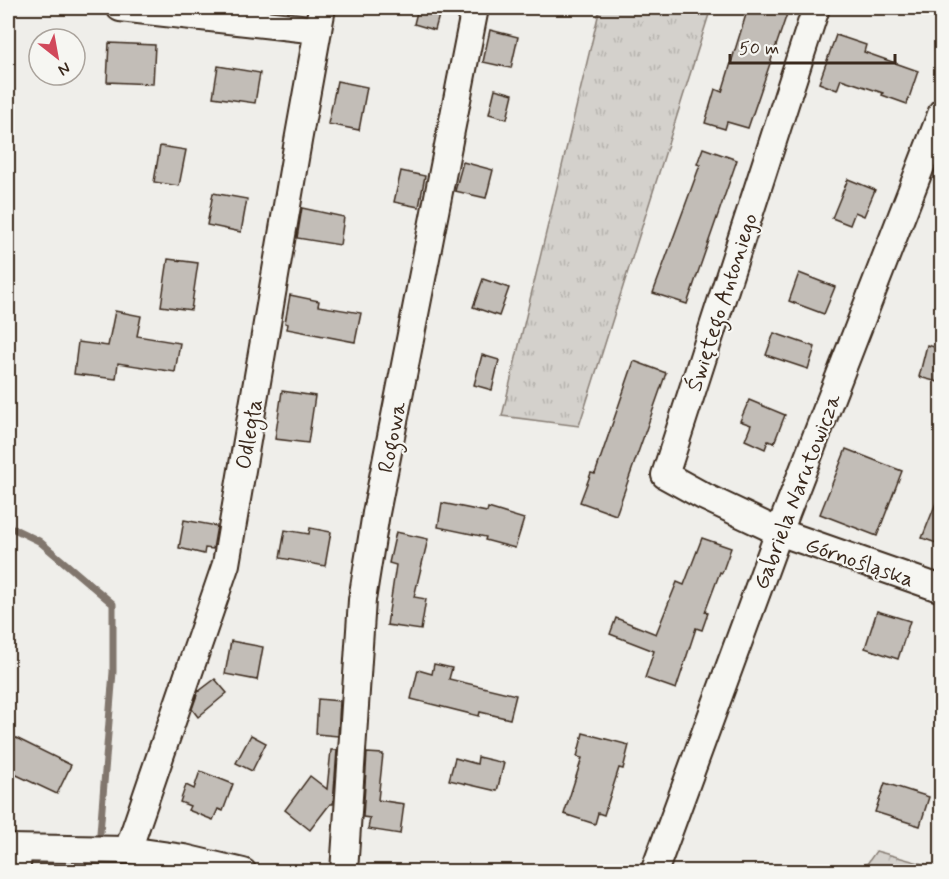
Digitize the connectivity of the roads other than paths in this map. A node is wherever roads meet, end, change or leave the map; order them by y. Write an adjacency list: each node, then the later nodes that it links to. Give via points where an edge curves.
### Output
1 (120, 8): 4 (street)
2 (475, 8): 11 (street, Rogowa, via 362,600)
3 (816, 8): 6 (street, Świętego Antoniego, via 665,475)
4 (320, 19): 8 (street, Odległa, via 226,564)
5 (942, 112): 6 (street, Gabriela Narutowicza)
6 (779, 532): 7 (street, Górnośląska); 12 (street, Gabriela Narutowicza)
7 (942, 589)
8 (128, 850): 9 (street); 10 (street)
9 (14, 856)
10 (243, 872)
11 (344, 872)
12 (654, 872)

